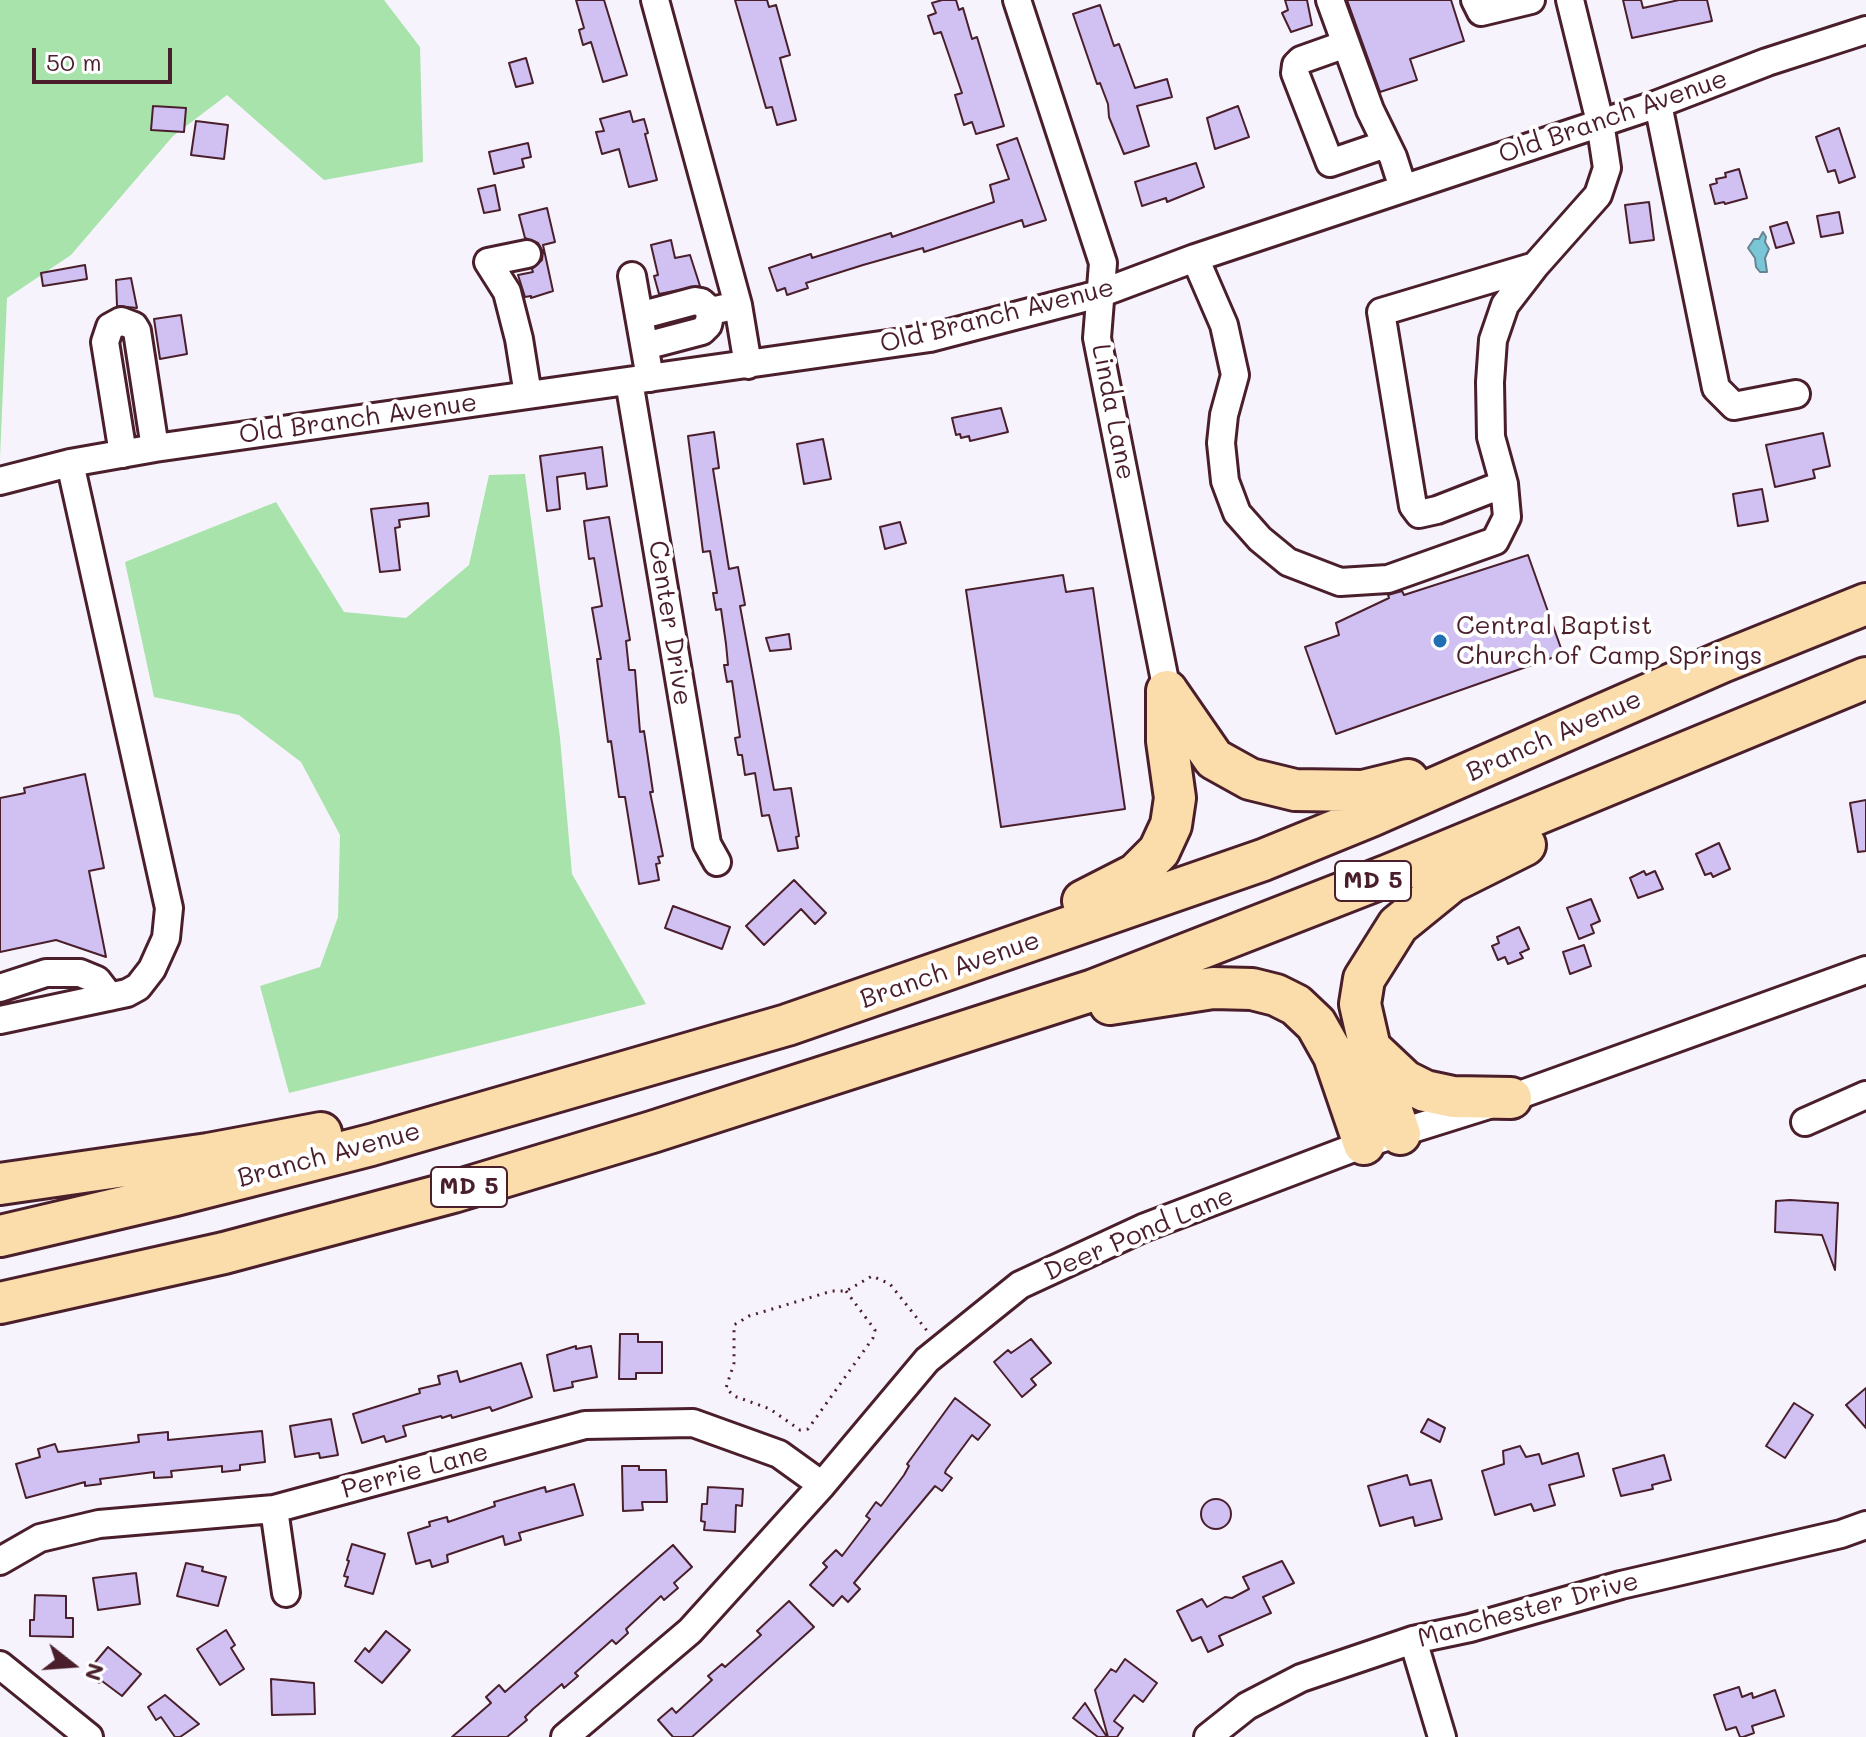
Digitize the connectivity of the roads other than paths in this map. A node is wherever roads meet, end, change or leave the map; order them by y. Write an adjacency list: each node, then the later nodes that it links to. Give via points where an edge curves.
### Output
1 (655, 0): 18 (street)
2 (1017, 0): 17 (street, Linda Lane, via 1103,263)
3 (1330, 0): 8 (street)
4 (1475, 0): 5 (street, via 1481,12)
5 (1531, 0)
6 (1570, 0): 10 (street)
7 (1866, 30): 9 (street, Old Branch Avenue)
8 (1346, 44): 11 (street); 11 (street, via 1296,65 1330,163)
9 (1658, 104): 10 (street, Old Branch Avenue); 24 (street, via 1716,388 1734,406)
10 (1600, 122): 12 (street, Old Branch Avenue); 15 (street, via 1607,168 1598,195)
11 (1386, 144): 12 (street)
12 (1403, 188): 14 (street, Old Branch Avenue)
13 (527, 254): 25 (street, via 488,262 507,292)
14 (1195, 258): 17 (street, Old Branch Avenue); 30 (street, via 1224,325 1235,375 1221,443 1225,481 1237,513 1288,562 1340,582 1388,579 1482,546 1495,541 1507,517)
15 (1535, 266): 30 (street, via 1505,305 1493,340 1491,437); 30 (street, via 1381,312 1413,506 1419,514 1437,510)
16 (632, 276): 20 (street, Center Drive)
17 (1099, 294): 22 (street, Old Branch Avenue, via 930,338); 33 (street, Linda Lane, via 1097,338)
18 (738, 305): 19 (street); 22 (street)
19 (711, 311): 20 (street, via 695,301); 21 (street, via 702,331)
20 (639, 316): 21 (street, Center Drive)
21 (645, 346): 23 (street, Center Drive)
22 (748, 365): 23 (street, Old Branch Avenue)
23 (640, 379): 25 (street, Old Branch Avenue); 36 (street, Center Drive, via 707,844)
24 (1796, 394)
25 (528, 395): 26 (street, Old Branch Avenue)
26 (155, 448): 27 (street, Old Branch Avenue); 27 (street, via 137,331 121,321 110,327 105,342)
27 (123, 454): 28 (street, Old Branch Avenue)
28 (70, 463): 29 (street, Old Branch Avenue); 40 (street, via 169,908 166,938 152,969 138,987)
29 (0, 481)
30 (1504, 484)
31 (1866, 604): 34 (highway, Branch Avenue / MD 5)
32 (1866, 678): 35 (highway, MD 5)
33 (1167, 691): 34 (highway, via 1214,759 1250,779 1295,790 1363,791 1422,776 1603,704); 38 (highway, via 1175,798 1159,851 1136,874)
34 (1633, 702): 38 (highway, Branch Avenue / MD 5, via 1263,860)
35 (1799, 708): 42 (highway, MD 5, via 1209,947); 43 (highway, via 1451,882 1429,899 1398,925 1364,979 1360,1004)
36 (717, 862)
37 (1866, 970): 46 (street, Deer Pond Lane)
38 (905, 985): 44 (highway, Branch Avenue / MD 5)
39 (0, 988): 40 (street, via 46,973 80,973 97,980)
40 (110, 997): 41 (street)
41 (0, 1020)
42 (941, 1038): 48 (highway, via 1145,996 1252,989 1296,1005 1316,1024); 51 (highway, MD 5, via 453,1192 224,1253)
43 (1370, 1048): 46 (highway, via 1405,1081 1425,1091); 48 (highway)
44 (624, 1074): 49 (highway, via 208,1154); 50 (highway, Branch Avenue / MD 5, via 263,1173)
45 (1866, 1095): 47 (street)
46 (1511, 1098): 48 (street, Deer Pond Lane)
47 (1805, 1122)
48 (1382, 1139): 54 (street, Deer Pond Lane, via 1143,1228 1020,1285 927,1360)
49 (0, 1184)
50 (0, 1236)
51 (74, 1286): 52 (highway, MD 5); 53 (highway)
52 (0, 1303)
53 (0, 1311)
54 (822, 1485): 55 (street, Perrie Lane, via 779,1454 693,1423 585,1425); 62 (street, Deer Pond Lane, via 690,1631)
55 (274, 1509): 57 (street, Perrie Lane, via 99,1524 40,1538); 58 (street)
56 (1866, 1525): 59 (street, Manchester Drive)
57 (0, 1561)
58 (286, 1593)
59 (1413, 1640): 63 (street, Manchester Drive, via 1301,1678 1247,1706); 64 (street)
60 (0, 1665): 61 (street)
61 (89, 1737)
62 (565, 1737)
63 (1208, 1737)
64 (1442, 1737)

